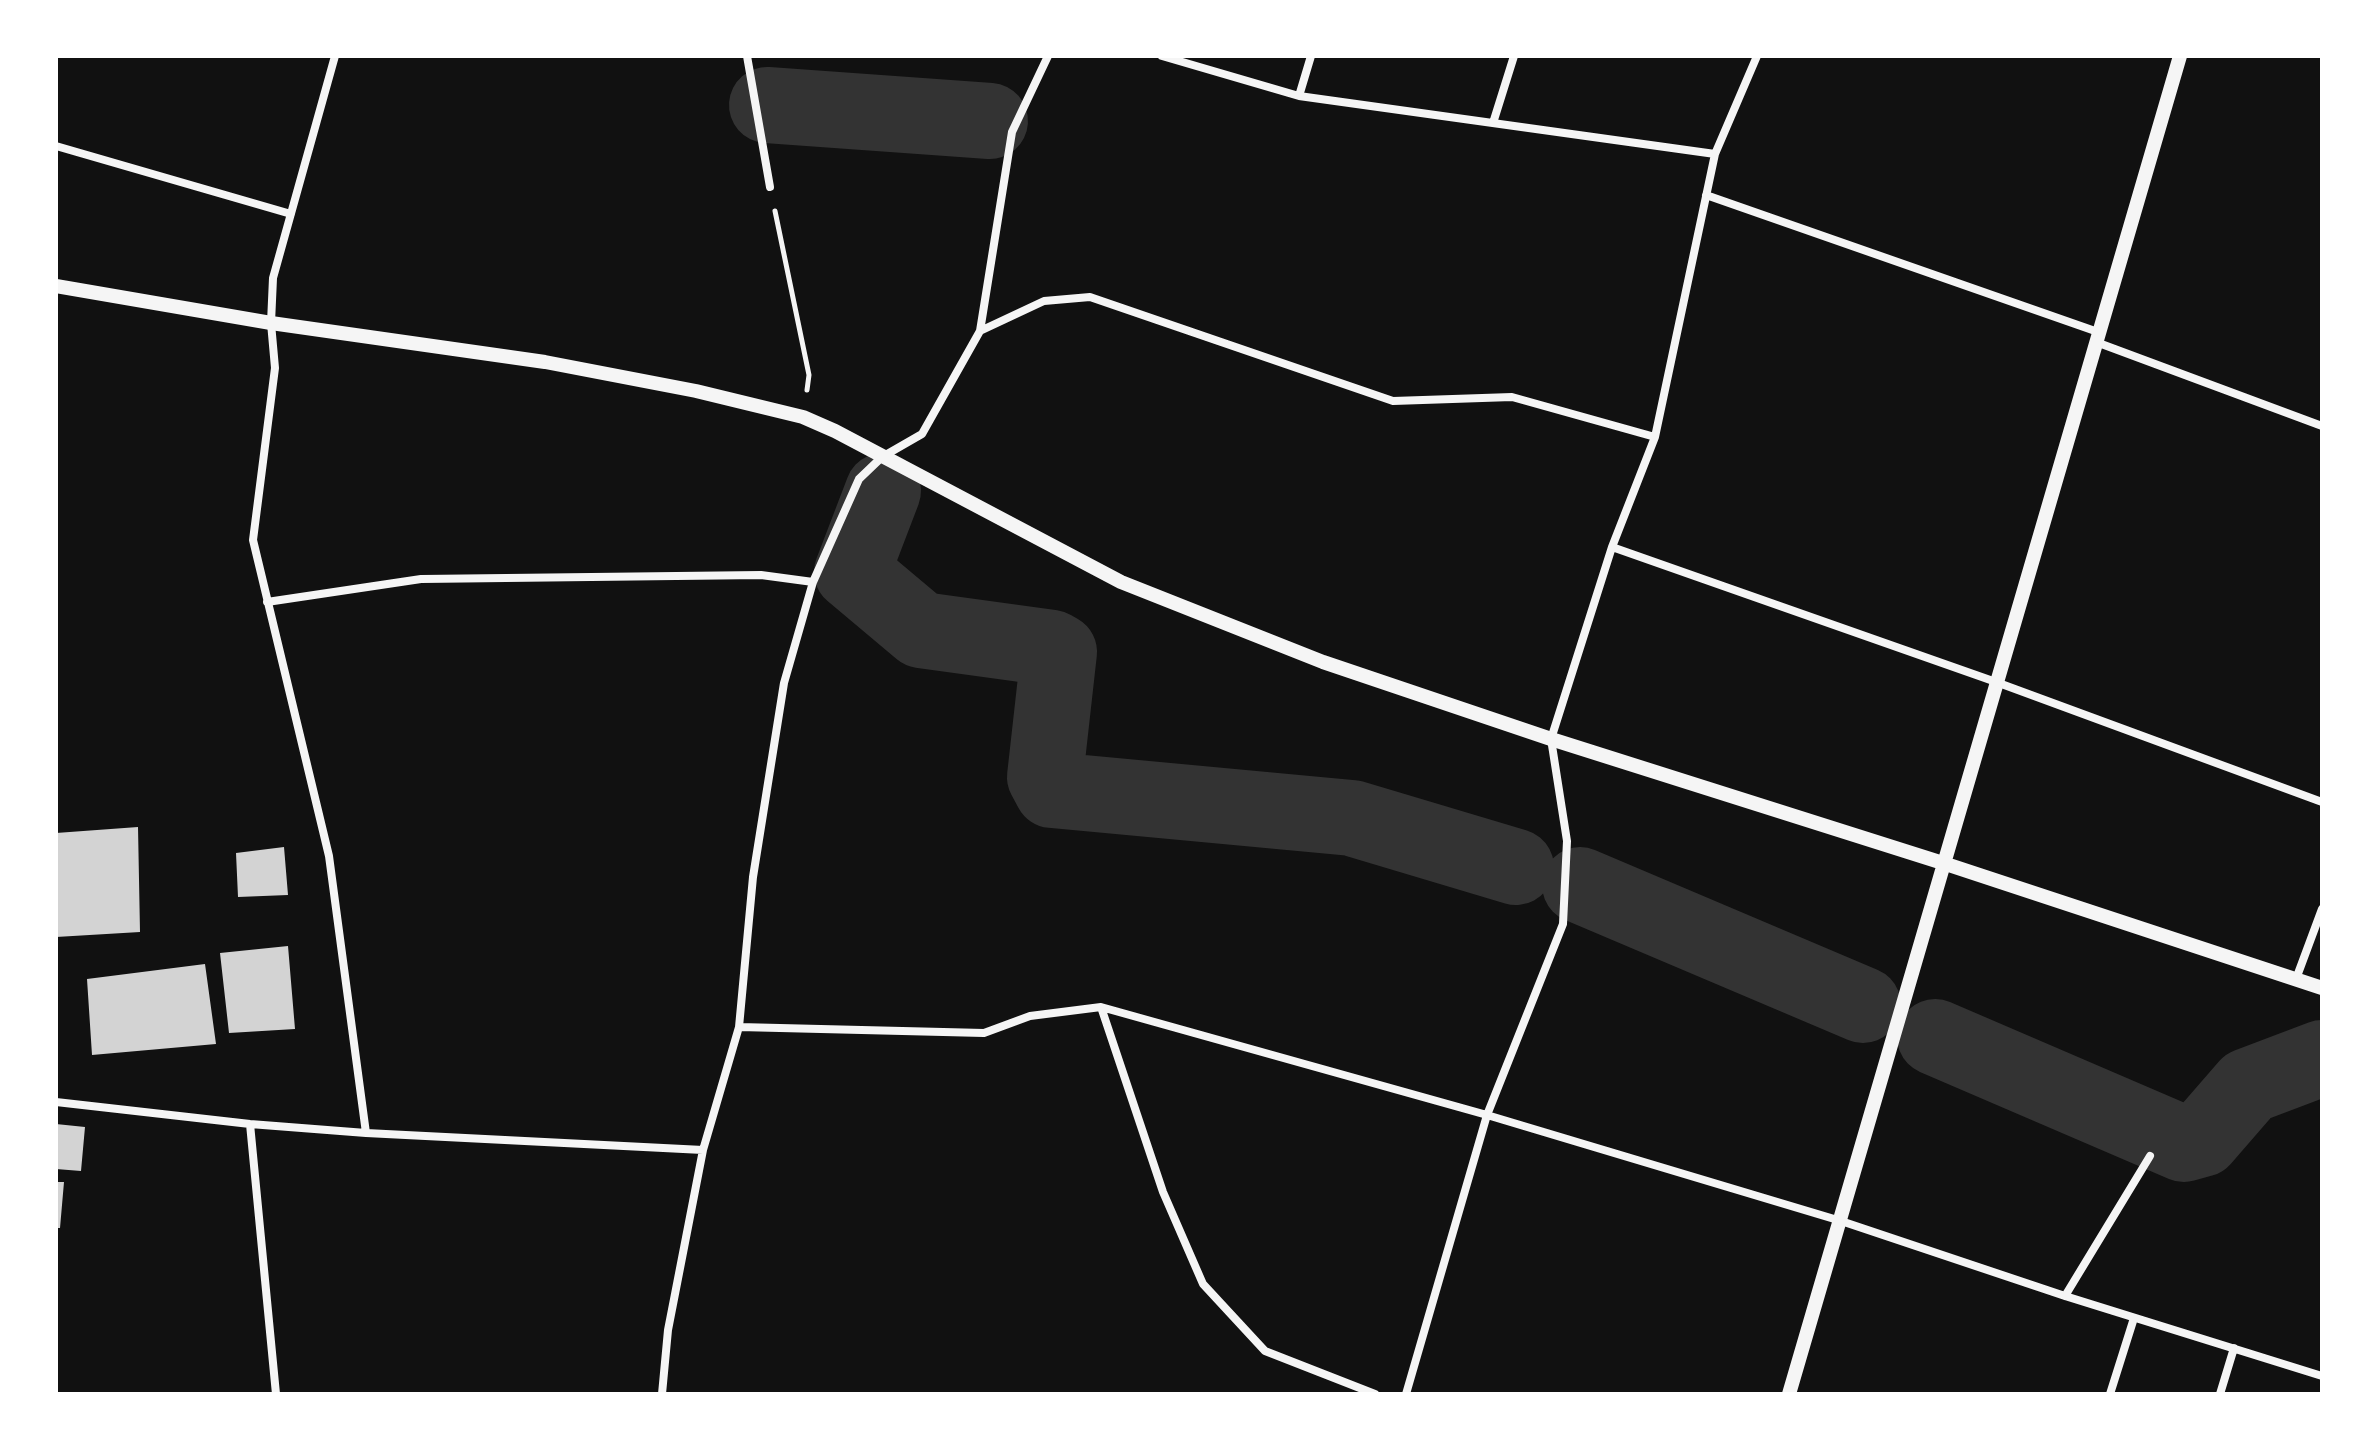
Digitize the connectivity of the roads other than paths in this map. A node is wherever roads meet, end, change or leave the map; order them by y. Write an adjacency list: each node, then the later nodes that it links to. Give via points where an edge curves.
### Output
1 (335, 56): 15 (street)
2 (747, 56): 13 (street)
3 (1048, 56): 18 (street, via 1012,132)
4 (1162, 56): 9 (street)
5 (1311, 56): 9 (street)
6 (1514, 56): 10 (street)
7 (1757, 56): 12 (street)
8 (2180, 56): 19 (street)
9 (1299, 96): 10 (street)
10 (1493, 123): 12 (street)
11 (56, 146): 15 (street)
12 (1715, 154): 14 (street)
13 (770, 187)
14 (1706, 195): 19 (street); 21 (street)
15 (291, 214): 17 (street, via 273,278)
16 (56, 286): 17 (street)
17 (271, 323): 22 (street, via 545,362 696,391 803,417); 25 (street, via 275,368 253,540)
18 (980, 331): 21 (street, via 1044,301 1090,297 1393,401 1512,397); 22 (street, via 922,434)
19 (2097, 337): 20 (street); 26 (street)
20 (2322, 426)
21 (1655, 437): 23 (street)
22 (882, 457): 24 (street, via 859,479); 27 (street, via 1121,582 1323,662)
23 (1612, 547): 26 (street); 27 (street)
24 (813, 582): 25 (street, via 761,575 421,579); 34 (street, via 784,683 753,877)
25 (267, 602): 38 (street, via 329,856)
26 (1996, 682): 28 (street); 29 (street)
27 (1551, 739): 29 (street); 36 (street, via 1567,841 1563,924)
28 (2322, 802)
29 (1946, 864): 31 (street); 41 (street)
30 (2322, 909): 31 (street)
31 (2296, 979): 32 (street)
32 (2322, 988)
33 (1101, 1007): 34 (street, via 1030,1016 984,1033); 36 (street); 48 (street, via 1163,1192 1203,1284 1265,1351)
34 (739, 1027): 39 (street)
35 (56, 1102): 37 (street)
36 (1487, 1115): 41 (street); 49 (street)
37 (250, 1124): 38 (street); 46 (street)
38 (366, 1133): 39 (street)
39 (703, 1150): 47 (street, via 668,1330)
40 (2150, 1156): 42 (street)
41 (1841, 1221): 42 (street); 50 (street)
42 (2065, 1296): 43 (street)
43 (2134, 1318): 44 (street); 51 (street)
44 (2234, 1348): 45 (street); 52 (street)
45 (2322, 1376)
46 (276, 1394)
47 (662, 1394)
48 (1375, 1394)
49 (1406, 1394)
50 (1789, 1394)
51 (2110, 1394)
52 (2220, 1394)

